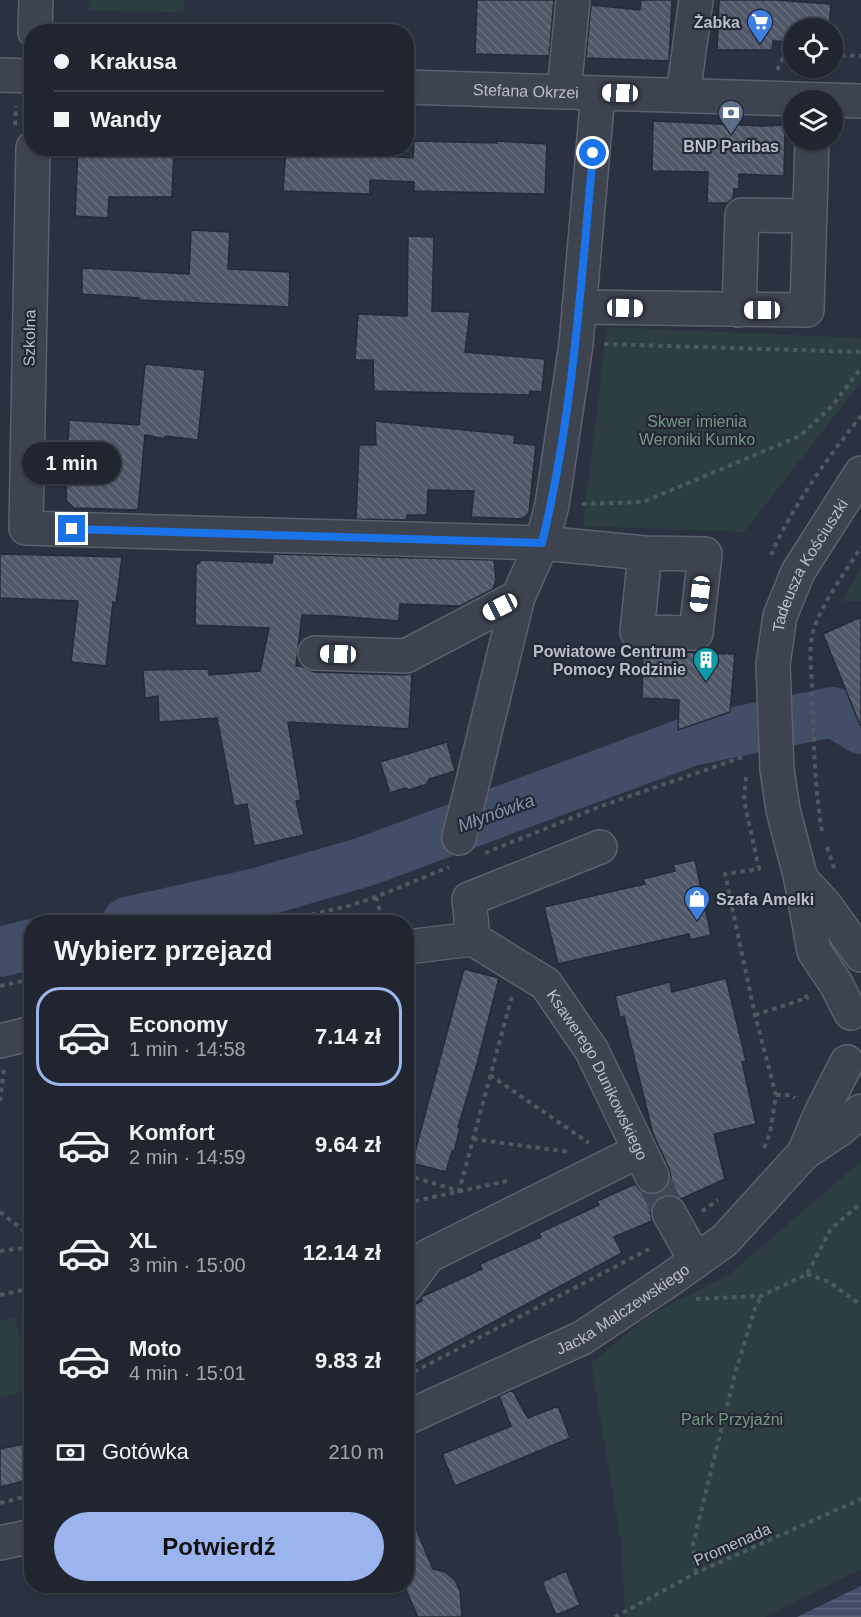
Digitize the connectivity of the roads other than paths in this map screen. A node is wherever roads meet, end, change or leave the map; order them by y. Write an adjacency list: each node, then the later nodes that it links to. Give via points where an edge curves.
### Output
1 (36, 0): 4 (street)
2 (573, 0): 8 (street)
3 (696, 0): 10 (street)
4 (35, 24)
5 (0, 75): 6 (street)
6 (24, 76)
7 (414, 87): 8 (street, Stefana Okrzei)
8 (564, 91): 9 (street, Stefana Okrzei)
9 (598, 93): 10 (street, Stefana Okrzei); 17 (street)
10 (683, 95): 11 (street, Stefana Okrzei)
11 (783, 99)
12 (843, 101): 13 (street, Stefana Okrzei)
13 (861, 101)
14 (812, 150): 16 (street)
15 (33, 156): 20 (street, Szkolna, via 26,528)
16 (810, 216): 18 (street, via 807,310); 18 (street, via 742,215)
17 (579, 307): 18 (street); 20 (street, via 552,505)
18 (739, 310)
19 (861, 473): 26 (street, Tadeusza Kościuszki, via 798,572 780,616 773,663 762,768 783,810)
20 (542, 543): 21 (street); 22 (street)
21 (645, 553)
22 (518, 597): 23 (street, via 406,656); 24 (street, via 472,784)
23 (315, 653)
24 (468, 847)
25 (600, 847): 27 (street, via 469,899)
26 (801, 879): 29 (street); 30 (street, via 814,951)
27 (473, 939): 28 (street); 38 (street, Ksawerego Dunikowskiego, via 546,984 592,1052 645,1163 428,1256)
28 (414, 946)
29 (861, 955)
30 (856, 1007): 33 (street, via 844,1037)
31 (24, 1035): 32 (street)
32 (0, 1041)
33 (854, 1072): 35 (street, Jacka Malczewskiego, via 821,1113)
34 (861, 1111): 35 (street, Jacka Malczewskiego)
35 (804, 1153): 37 (street, Jacka Malczewskiego, via 725,1240)
36 (669, 1213): 37 (street)
37 (696, 1261): 39 (street, Jacka Malczewskiego, via 582,1338)
38 (414, 1275)
39 (414, 1414)
40 (24, 1538): 41 (street)
41 (0, 1543)

